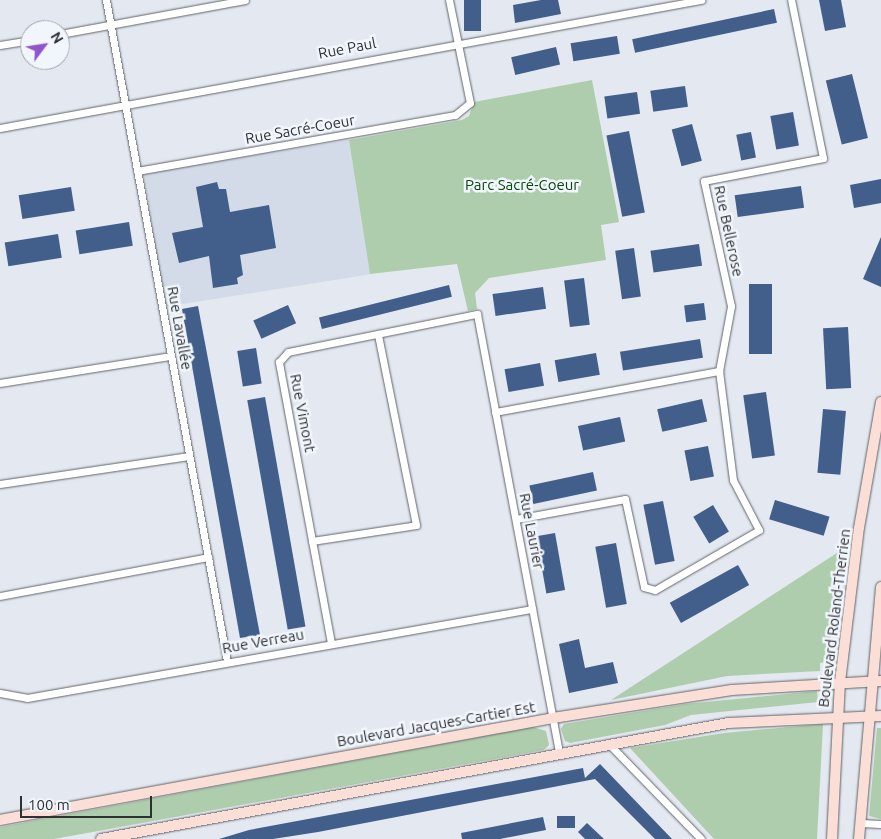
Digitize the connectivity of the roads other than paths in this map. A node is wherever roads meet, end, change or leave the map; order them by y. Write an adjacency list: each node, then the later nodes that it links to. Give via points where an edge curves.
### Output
1 (106, 0): 6 (street, Rue Lavallée)
2 (246, 0): 6 (street)
3 (450, 0): 8 (street)
4 (701, 0): 8 (street, Rue Paul)
5 (791, 0): 17 (street, Rue Bellerose, via 823,158 704,180 731,306)
6 (111, 25): 7 (street); 11 (street, Rue Lavallée)
7 (70, 32)
8 (457, 41): 11 (street, Rue Paul); 13 (street, Rue Sacré-Coeur, via 470,103 455,115)
9 (20, 42): 10 (street)
10 (0, 45)
11 (125, 104): 12 (street, Rue Paul); 13 (street, Rue Lavallée)
12 (0, 128)
13 (137, 171): 16 (street, Rue Lavallée)
14 (477, 314): 15 (street, Rue Vimont); 20 (street, Rue Laurier)
15 (378, 334): 24 (street, Rue Vimont, via 288,352 279,362); 24 (street, via 416,525)
16 (171, 356): 18 (street); 21 (street, Rue Lavallée)
17 (719, 371): 20 (street); 23 (street, Rue Bellerose, via 733,480 759,530 655,590 644,587 625,499)
18 (0, 383)
19 (881, 402): 33 (main road, Boulevard Roland-Therrien, via 859,528)
20 (496, 412): 23 (street, Rue Laurier)
21 (189, 456): 22 (street); 25 (street, Rue Lavallée)
22 (0, 484)
23 (516, 519): 28 (street, Rue Laurier)
24 (312, 541): 29 (street, Rue Vimont)
25 (208, 557): 27 (street); 30 (street, Rue Lavallée)
26 (881, 587): 31 (main road)
27 (0, 596)
28 (532, 608): 29 (street, Rue Verreau); 38 (street, Rue Laurier)
29 (331, 643): 30 (street, Rue Verreau)
30 (226, 661): 34 (street, Rue Verreau, via 27,698)
31 (870, 681): 32 (main road, Boulevard Jacques-Cartier Est); 33 (main road, Boulevard Jacques-Cartier Est); 36 (main road)
32 (881, 681)
33 (840, 682): 35 (main road, Boulevard Roland-Therrien); 38 (main road, Boulevard Jacques-Cartier Est, via 732,690)
34 (0, 693)
35 (838, 716): 36 (main road); 39 (main road, via 728,723); 46 (main road, Boulevard Roland-Therrien)
36 (867, 716): 37 (main road); 42 (main road)
37 (881, 716)
38 (553, 718): 40 (street, Rue Laurier); 41 (main road, Boulevard Jacques-Cartier Est)
39 (608, 744): 40 (main road); 45 (street)
40 (559, 752): 44 (main road)
41 (0, 820)
42 (860, 823): 43 (street); 47 (main road)
43 (881, 824)
44 (101, 839)
45 (702, 839)
46 (832, 839)
47 (859, 839)

